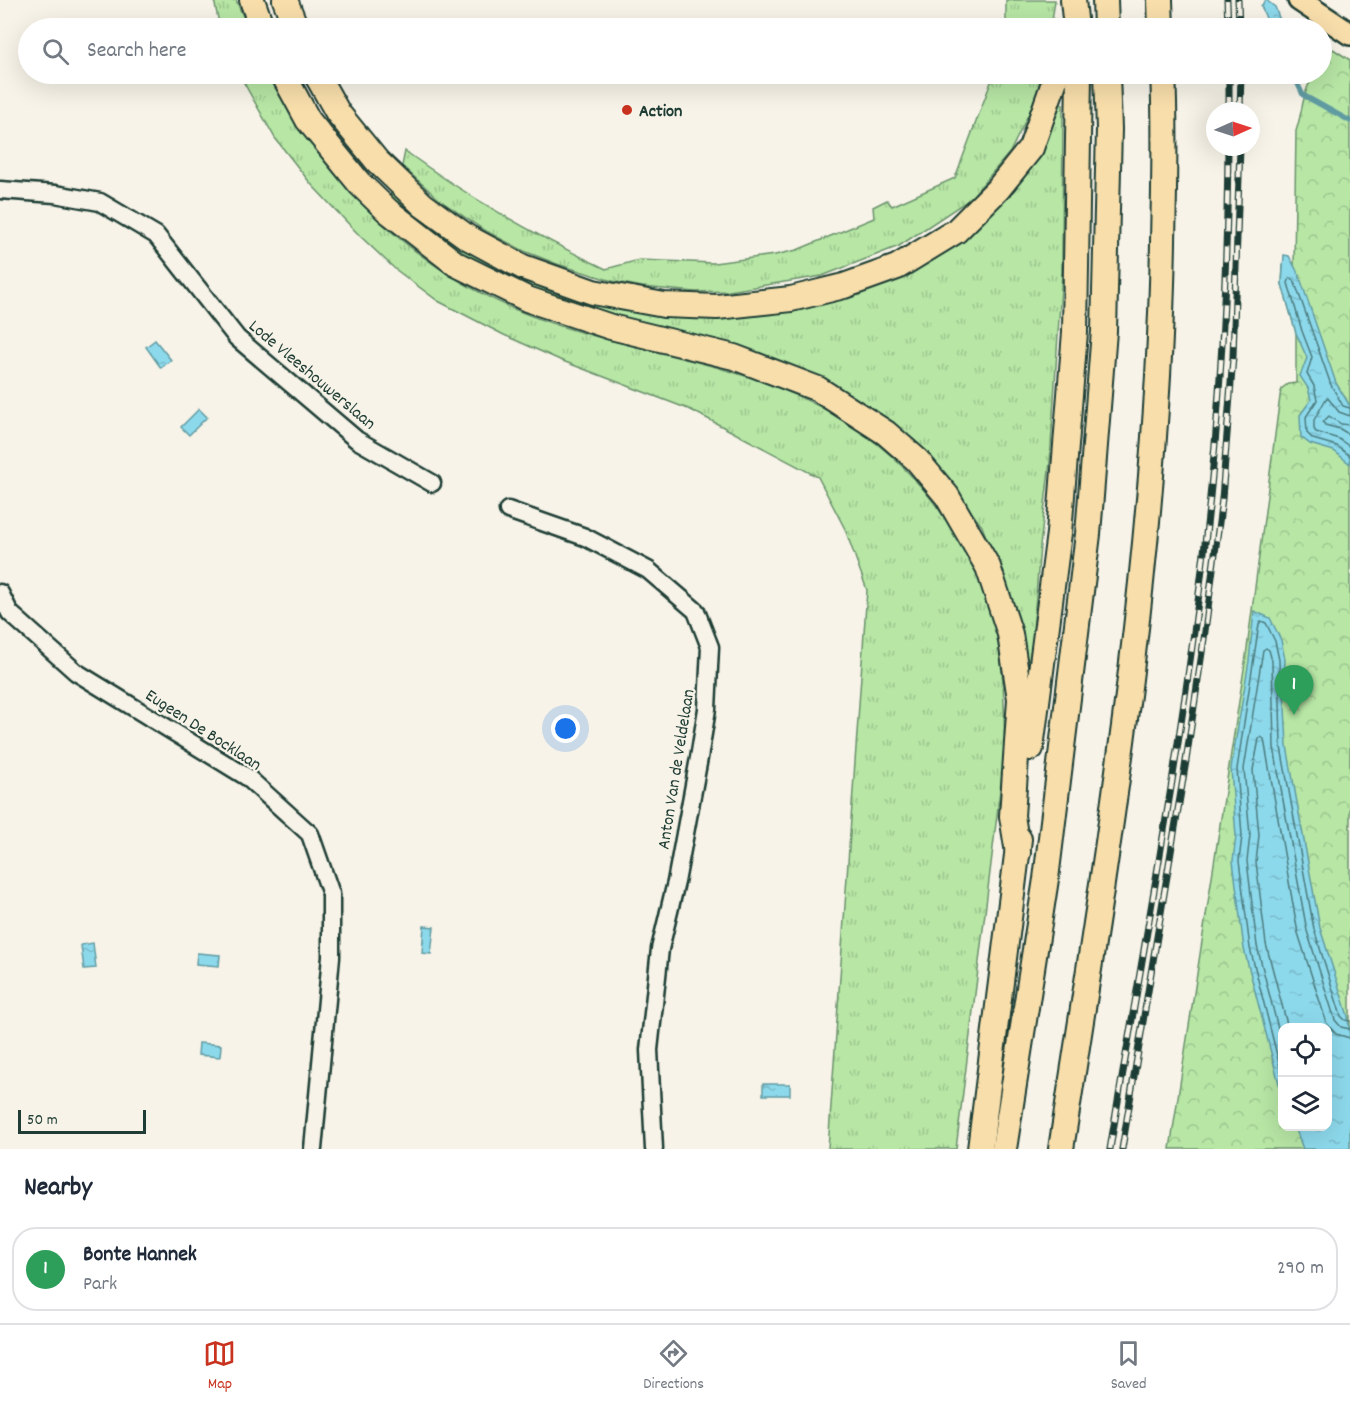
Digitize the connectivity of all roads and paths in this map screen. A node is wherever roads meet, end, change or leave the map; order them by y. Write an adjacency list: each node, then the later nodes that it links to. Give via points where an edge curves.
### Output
1 (252, 0): 7 (highway)
2 (285, 0): 8 (highway)
3 (1071, 0): 9 (highway); 10 (highway)
4 (1105, 0): 11 (highway)
5 (1160, 0): 12 (highway)
6 (1299, 0): 13 (main road)
7 (258, 18)
8 (292, 18)
9 (1068, 18)
10 (1074, 18)
11 (1106, 18)
12 (1161, 18)
13 (1326, 18)
14 (1332, 22): 15 (main road)
15 (1350, 34)
16 (288, 84): 26 (highway, via 308,120 360,184 456,264 527,299 611,327 734,357 818,389 886,433 917,460 947,496 988,567 1010,634 1020,699 1012,816)
17 (322, 84): 18 (highway, via 338,113 377,161 423,205 467,237 523,267 593,292 664,305 717,307 791,299 844,286 897,267 956,231 998,189 1031,148)
18 (1053, 84)
19 (1079, 84): 26 (highway, via 1075,332 1059,533)
20 (1107, 84): 30 (highway, via 1104,331 1088,534 1046,879)
21 (1164, 84): 31 (highway, via 1162,336 1149,520 1128,702)
22 (0, 190): 23 (street, Lode Vleeshouwerslaan, via 100,202 156,235 237,338 357,440)
23 (432, 483)
24 (508, 510): 28 (street, Anton Van de Veldelaan, via 585,537 648,570 696,611 710,647 701,748 660,949 649,1050)
25 (0, 593): 27 (street, Eugeen De Bocklaan, via 10,613 76,672 247,777 310,834 331,894 331,957)
26 (1017, 854): 29 (highway)
27 (313, 1149)
28 (654, 1149)
29 (980, 1149)
30 (1004, 1149)
31 (1061, 1149)

